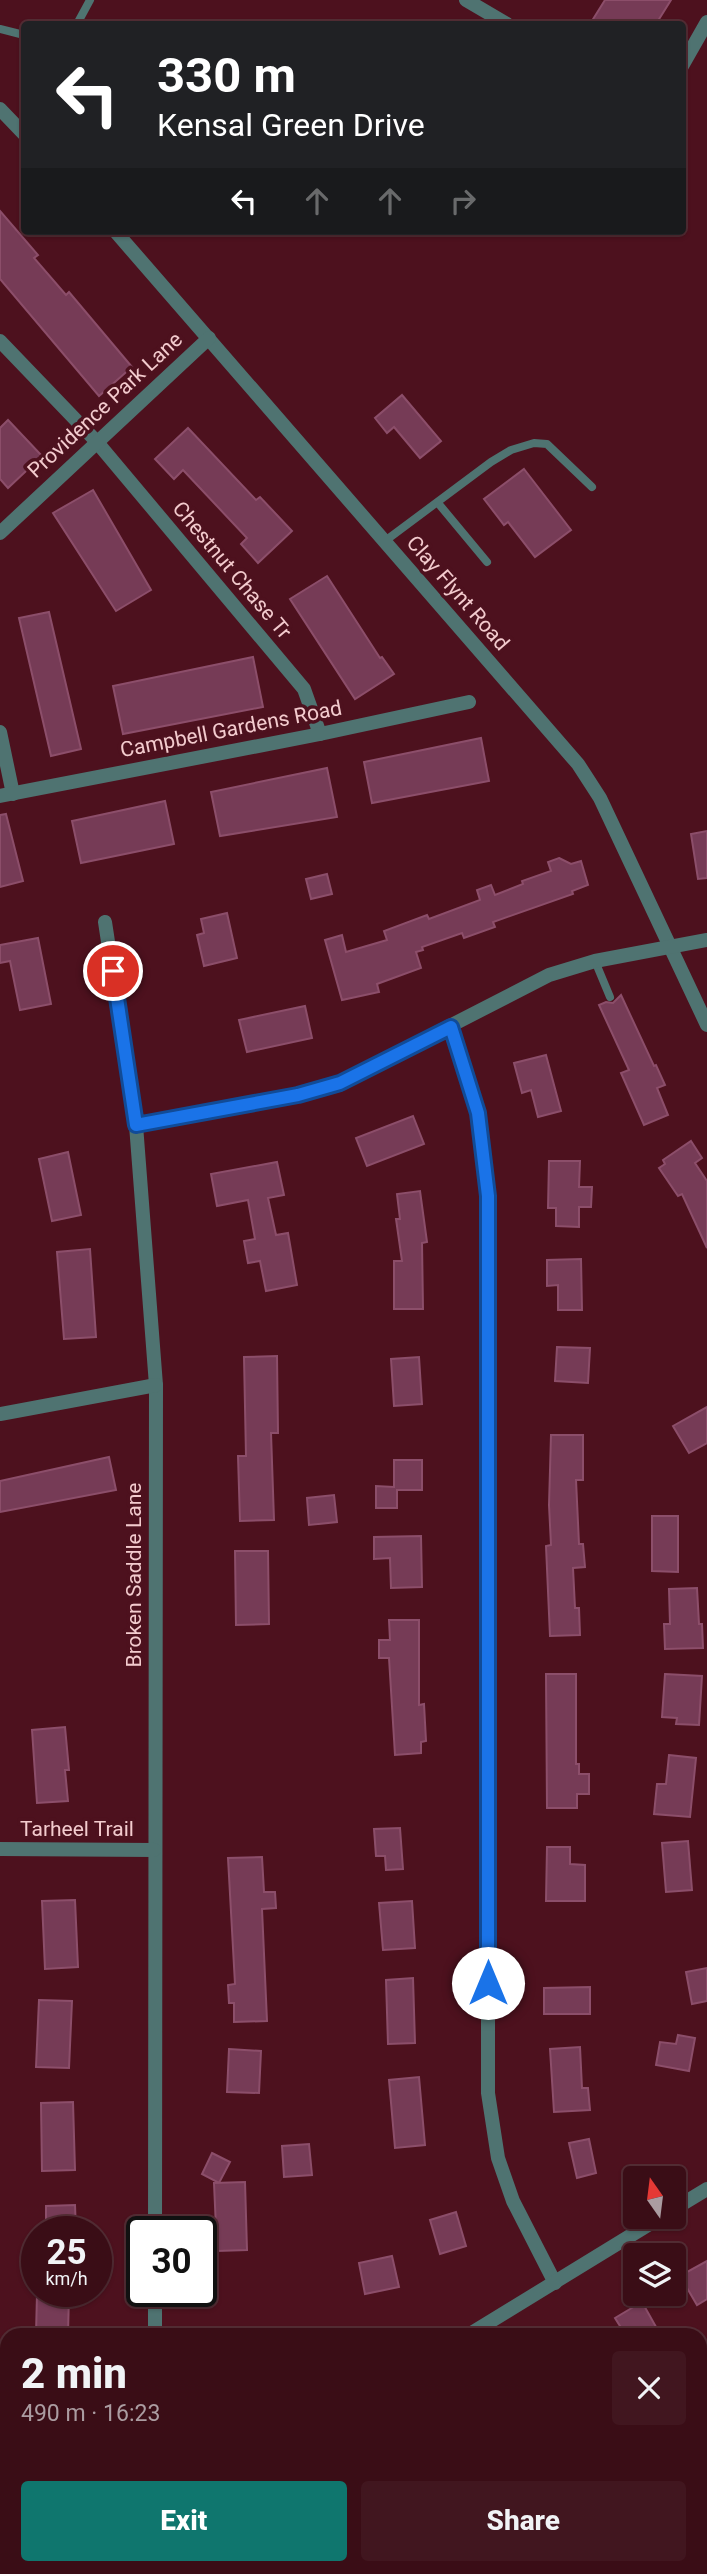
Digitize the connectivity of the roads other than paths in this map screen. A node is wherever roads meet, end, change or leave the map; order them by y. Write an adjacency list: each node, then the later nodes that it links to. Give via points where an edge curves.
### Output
1 (90, 0): 3 (lane)
2 (466, 0): 4 (street)
3 (79, 21)
4 (502, 21)
5 (707, 22): 8 (street)
6 (0, 29): 7 (lane)
7 (21, 34)
8 (686, 59)
9 (0, 109): 10 (street)
10 (21, 131)
11 (119, 235): 12 (street, Clay Flynt Road)
12 (209, 338): 14 (street, Providence Park Lane); 18 (street, Clay Flynt Road)
13 (0, 341): 14 (street, Chestnut Chase Tr)
14 (96, 441): 17 (street, Providence Park Lane); 22 (street, Chestnut Chase Tr, via 304,689)
15 (592, 487): 16 (lane, via 547,444 534,443 491,462)
16 (438, 503): 18 (lane); 19 (lane)
17 (0, 533)
18 (385, 541): 26 (street, Clay Flynt Road, via 578,764 600,799)
19 (486, 562)
20 (469, 702): 22 (street, Campbell Gardens Road)
21 (0, 732): 23 (street)
22 (320, 734): 23 (street, Campbell Gardens Road)
23 (6, 795)
24 (105, 922): 31 (street, Broken Saddle Lane)
25 (707, 940): 26 (street)
26 (670, 947): 27 (street); 29 (street, Clay Flynt Road)
27 (595, 961): 28 (lane); 30 (street, via 549,975)
28 (610, 997)
29 (707, 1024)
30 (451, 1027): 31 (street, via 340,1083); 40 (street, via 478,1113 488,1196 488,2093 498,2158 513,2202)
31 (136, 1125): 32 (street, Broken Saddle Lane)
32 (156, 1385): 33 (street); 35 (street, Broken Saddle Lane)
33 (0, 1414)
34 (0, 1849): 35 (street, Tarheel Trail)
35 (154, 1850): 38 (street, Broken Saddle Lane)
36 (707, 2189): 37 (street)
37 (686, 2202)
38 (155, 2216)
39 (640, 2230): 40 (street)
40 (555, 2283): 43 (street)
41 (155, 2307): 42 (street)
42 (155, 2328)
43 (480, 2328)

